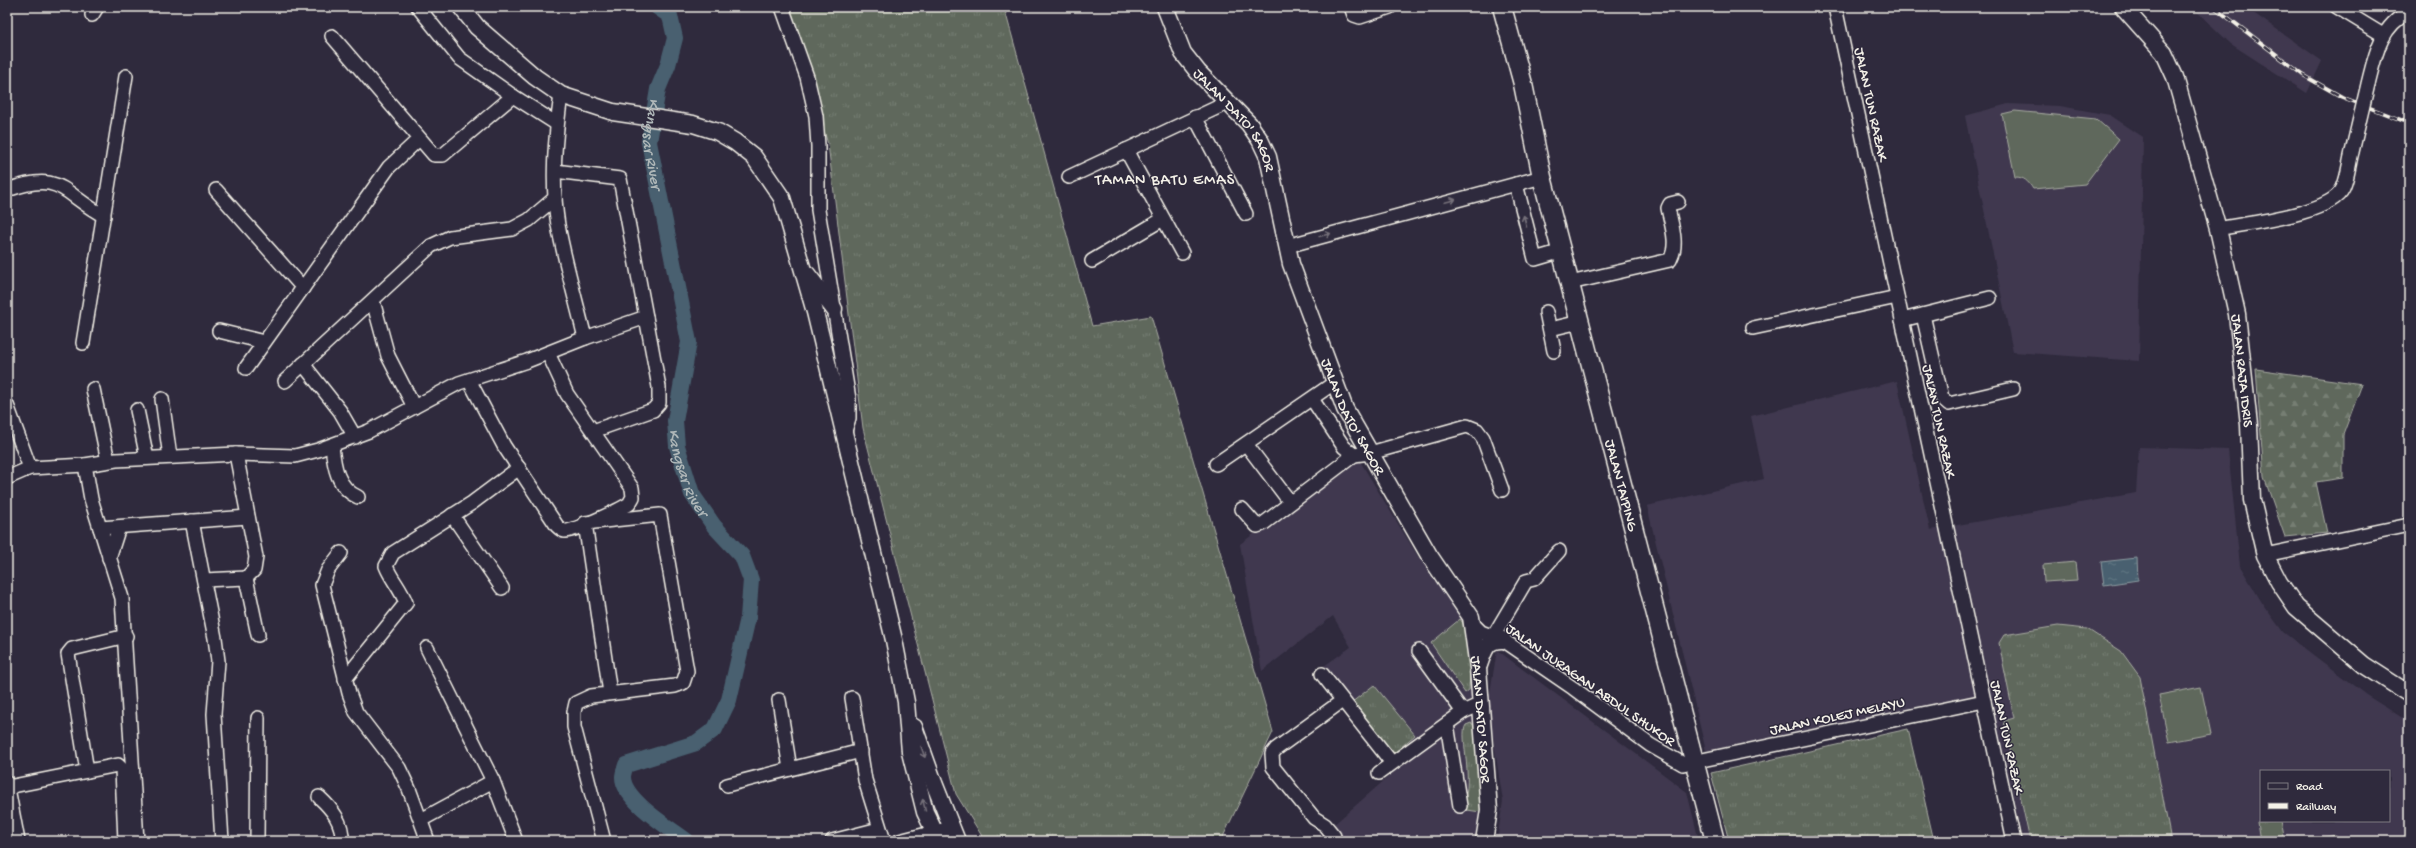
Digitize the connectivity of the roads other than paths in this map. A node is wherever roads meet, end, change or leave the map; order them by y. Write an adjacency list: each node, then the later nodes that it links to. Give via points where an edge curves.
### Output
1 (418, 7): 17 (street, via 459,58)
2 (461, 7): 16 (main road, via 477,27 535,77)
3 (782, 7): 46 (street, via 807,77 816,116 818,210)
4 (1165, 7): 18 (main road, JALAN DATO' SAGOR, via 1183,53)
5 (1351, 7): 6 (street, via 1354,15 1360,17)
6 (1390, 7)
7 (1491, 7): 21 (highway, JALAN TAIPING, via 1513,87)
8 (1502, 7): 21 (highway, JALAN TAIPING, via 1523,84)
9 (1835, 7): 43 (street, JALAN TUN RAZAK)
10 (2123, 7): 35 (main road, JALAN RAJA IDRIS, via 2164,53 2175,77)
11 (2337, 7): 13 (street)
12 (2409, 12): 13 (street, via 2396,18)
13 (2383, 35): 35 (street, bridge, via 2368,84 2343,188 2334,199 2324,205 2288,216)
14 (332, 36): 22 (street)
15 (126, 76): 33 (street)
16 (561, 95): 20 (street); 40 (main road, via 612,112 693,124 718,132 735,142 758,162 782,198)
17 (513, 96): 20 (street); 22 (street, via 443,155 434,155)
18 (1228, 102): 19 (street); 36 (main road, JALAN DATO' SAGOR, via 1249,124 1268,157)
19 (1195, 117): 23 (street); 32 (street)
20 (557, 124): 24 (street)
21 (1530, 128): 26 (highway, JALAN TAIPING)
22 (420, 138): 42 (street, via 389,168)
23 (1126, 150): 25 (street); 34 (street)
24 (554, 171): 30 (street); 49 (street, via 620,179)
25 (1069, 177)
26 (1542, 177): 27 (street); 37 (highway, JALAN TAIPING)
27 (1516, 184): 36 (street, one-way to 27); 37 (street, one-way to 27, via 1535,259)
28 (7, 190): 33 (street, via 28,182 46,181 65,188 86,206)
29 (216, 190): 42 (street)
30 (555, 198): 45 (street, via 529,220 512,229 450,237 432,246); 55 (street, via 558,225)
31 (1678, 202): 41 (street, via 1670,204 1668,208 1674,237 1674,253 1670,260)
32 (1246, 214)
33 (104, 216): 56 (street)
34 (1163, 219): 38 (street); 39 (street)
35 (2218, 229): 101 (main road, JALAN RAJA IDRIS, via 2242,348 2252,500)
36 (1287, 246): 64 (main road, JALAN DATO' SAGOR, via 1291,264)
37 (1562, 251): 41 (highway, JALAN TAIPING)
38 (1182, 254)
39 (1092, 261)
40 (803, 268): 46 (main road); 73 (main road)
41 (1570, 283): 51 (highway, JALAN TAIPING)
42 (302, 288): 57 (street)
43 (1898, 297): 50 (street, JALAN TUN RAZAK); 52 (street)
44 (1990, 298): 48 (street)
45 (373, 301): 60 (street); 70 (street, via 388,356)
46 (834, 309): 73 (street, via 845,364 850,408)
47 (1546, 312): 53 (street)
48 (1923, 315): 50 (street); 66 (street, via 1945,402 1949,404)
49 (646, 317): 55 (street); 72 (street, via 659,387 659,404 653,410)
50 (1902, 320): 119 (street, JALAN TUN RAZAK)
51 (1580, 322): 53 (street); 126 (highway, JALAN TAIPING)
52 (1753, 328)
53 (1550, 329): 58 (street)
54 (219, 331): 57 (street)
55 (585, 338): 59 (street)
56 (83, 342)
57 (264, 342): 61 (street)
58 (1554, 351)
59 (548, 353): 62 (street); 72 (street, via 567,394)
60 (303, 364): 63 (street); 74 (street, via 340,411)
61 (246, 368)
62 (469, 380): 70 (street); 86 (street, via 504,446)
63 (285, 381)
64 (1334, 383): 68 (street); 77 (main road, JALAN DATO' SAGOR, via 1345,409)
65 (93, 389): 82 (street)
66 (2013, 389)
67 (162, 399): 81 (street)
68 (1312, 399): 75 (street); 79 (street, via 1344,447)
69 (7, 405): 85 (street)
70 (414, 407): 74 (street)
71 (138, 410): 80 (street)
72 (593, 432): 95 (street, via 632,488 633,497 629,504 617,511)
73 (844, 434): 120 (main road, via 894,640)
74 (355, 437): 76 (street)
75 (1246, 444): 83 (street); 90 (street)
76 (332, 446): 78 (street, via 295,456); 89 (street, via 334,467 340,482 347,492)
77 (1370, 453): 79 (street); 88 (street, via 1467,426 1477,430 1483,438); 106 (main road, JALAN DATO' SAGOR, via 1429,555)
78 (236, 454): 81 (street); 93 (street)
79 (1354, 455): 90 (street)
80 (147, 458): 81 (street); 82 (street)
81 (170, 458)
82 (108, 461): 84 (street)
83 (1216, 464)
84 (85, 465): 85 (street); 98 (street, via 91,499)
85 (30, 468): 87 (street)
86 (519, 468): 92 (street); 95 (street, via 557,526 565,532 574,531)
87 (7, 478)
88 (1502, 490)
89 (358, 497)
90 (1290, 502): 91 (street, via 1257,526)
91 (1242, 509)
92 (452, 515): 105 (street); 113 (street, via 393,553 386,566 406,603)
93 (248, 516): 94 (street); 103 (street, via 256,557 254,570)
94 (192, 521): 97 (street); 104 (street)
95 (585, 523): 114 (street); 114 (street, via 660,516 687,671 683,683 675,686)
96 (2409, 525): 101 (street)
97 (119, 527): 98 (street); 102 (street)
98 (100, 528): 102 (street)
99 (1559, 551): 106 (street, via 1534,579 1526,581)
100 (341, 553): 113 (street, via 328,570 322,585)
101 (2265, 555): 115 (main road, JALAN RAJA IDRIS, via 2296,607 2364,666)
102 (109, 558): 107 (street, via 122,598)
103 (246, 578): 104 (street); 108 (street)
104 (204, 580): 144 (street, via 218,660 214,714)
105 (502, 588)
106 (1484, 632): 111 (main road, JALAN DATO' SAGOR); 111 (main road, via 1494,639 1488,642); 126 (street, JALAN JURAGAN ABDUL SHUKOR, via 1671,759 1683,764)
107 (126, 636): 129 (street, via 72,649 68,654); 143 (street)
108 (258, 636)
109 (427, 648): 131 (street)
110 (1419, 651): 122 (street)
111 (1478, 668): 121 (main road, JALAN DATO' SAGOR)
112 (1322, 674): 118 (street)
113 (345, 679): 136 (street, via 356,712 399,768)
114 (610, 693): 149 (street, via 591,696 576,703 574,712 574,727)
115 (2409, 694)
116 (852, 698): 125 (street)
117 (778, 700): 128 (street)
118 (1342, 700): 127 (street); 140 (street, via 1276,749 1271,761 1290,790)
119 (1984, 701): 126 (street, JALAN KOLEJ MELAYU); 154 (street, JALAN TUN RAZAK)
120 (906, 702): 137 (main road, one-way to 137); 139 (main road, one-way to 120, via 925,812 910,752)
121 (1481, 704): 122 (street); 152 (main road, JALAN DATO' SAGOR, via 1489,810)
122 (1463, 712): 124 (street)
123 (258, 718): 145 (street)
124 (1447, 724): 127 (street); 135 (street)
125 (861, 751): 128 (street); 138 (street, via 865,780)
126 (1696, 761): 153 (highway, JALAN TAIPING)
127 (1392, 763): 130 (street)
128 (790, 769): 133 (street)
129 (87, 771): 132 (street); 142 (street, via 115,765 122,769)
130 (1379, 773)
131 (493, 781): 136 (street); 148 (street)
132 (7, 785): 141 (street)
133 (727, 785)
134 (319, 797): 146 (street, via 338,820)
135 (1460, 806)
136 (421, 820): 147 (street)
137 (954, 834): 139 (street)
138 (882, 835): 150 (street)
139 (937, 836): 151 (street)
140 (1334, 836)
141 (18, 841)
142 (124, 841)
143 (137, 841)
144 (222, 841)
145 (257, 841)
146 (342, 841)
147 (428, 841)
148 (516, 841)
149 (604, 841)
150 (832, 841)
151 (899, 841)
152 (1484, 841)
153 (1715, 841)
154 (2014, 841)

